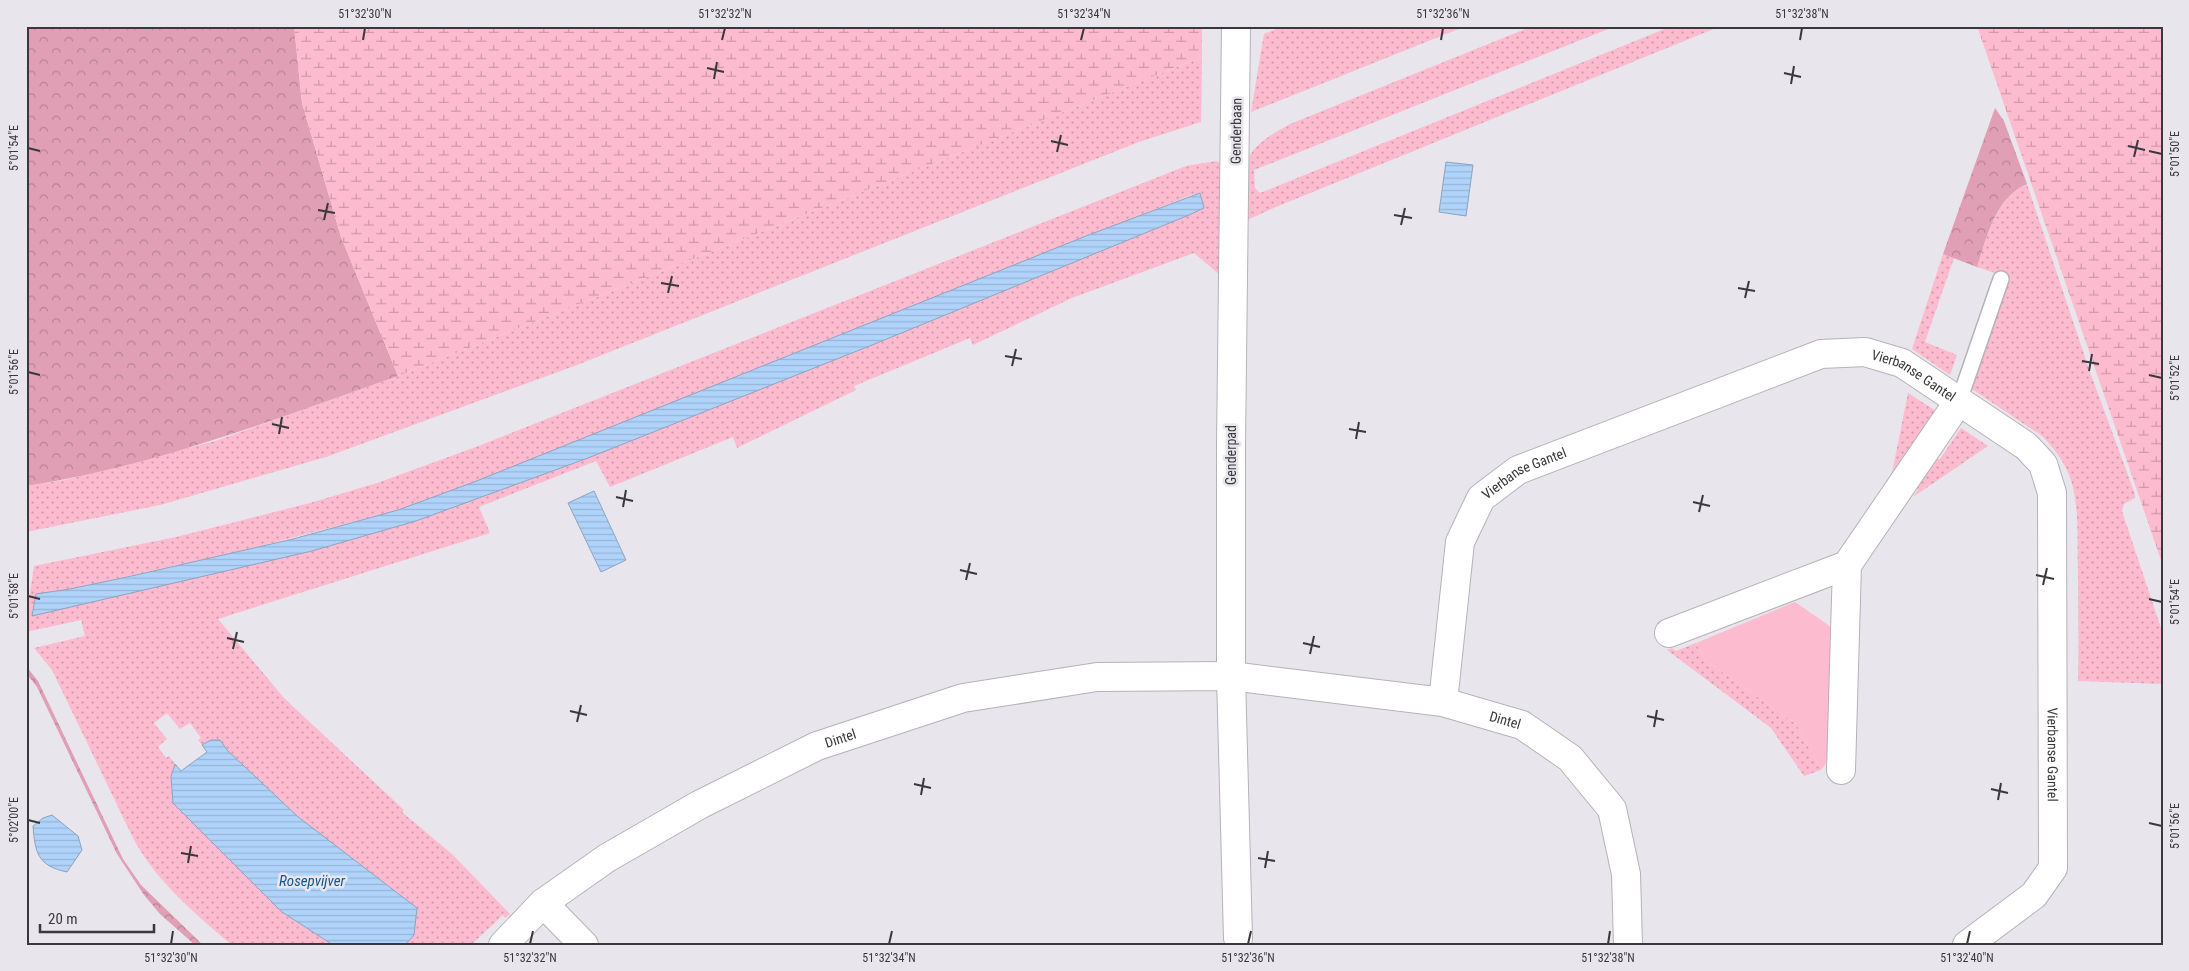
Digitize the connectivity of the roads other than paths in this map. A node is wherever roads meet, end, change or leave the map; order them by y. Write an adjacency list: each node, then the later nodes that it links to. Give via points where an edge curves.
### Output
1 (1236, 26): 2 (street, Genderbaan)
2 (1234, 235): 7 (street, Genderpad)
3 (2001, 279): 4 (lane)
4 (1959, 401): 5 (street); 8 (street, Vierbanse Gantel, via 1902,363 1865,352 1821,354 1518,470 1481,498 1460,542); 15 (street, Vierbanse Gantel, via 2026,446 2043,464 2052,493 2052,868 2034,895)
5 (1847, 565): 6 (street); 9 (street)
6 (1669, 633)
7 (1231, 676): 8 (street, Dintel); 10 (street, Dintel, via 1097,677 954,701 817,746 624,848); 11 (street)
8 (1443, 702): 14 (street, Dintel, via 1522,725 1570,758 1612,809 1626,874)
9 (1841, 770)
10 (544, 903): 12 (street, Dintel); 13 (street)
11 (1238, 938)
12 (503, 945)
13 (584, 945)
14 (1628, 945)
15 (1967, 945)

